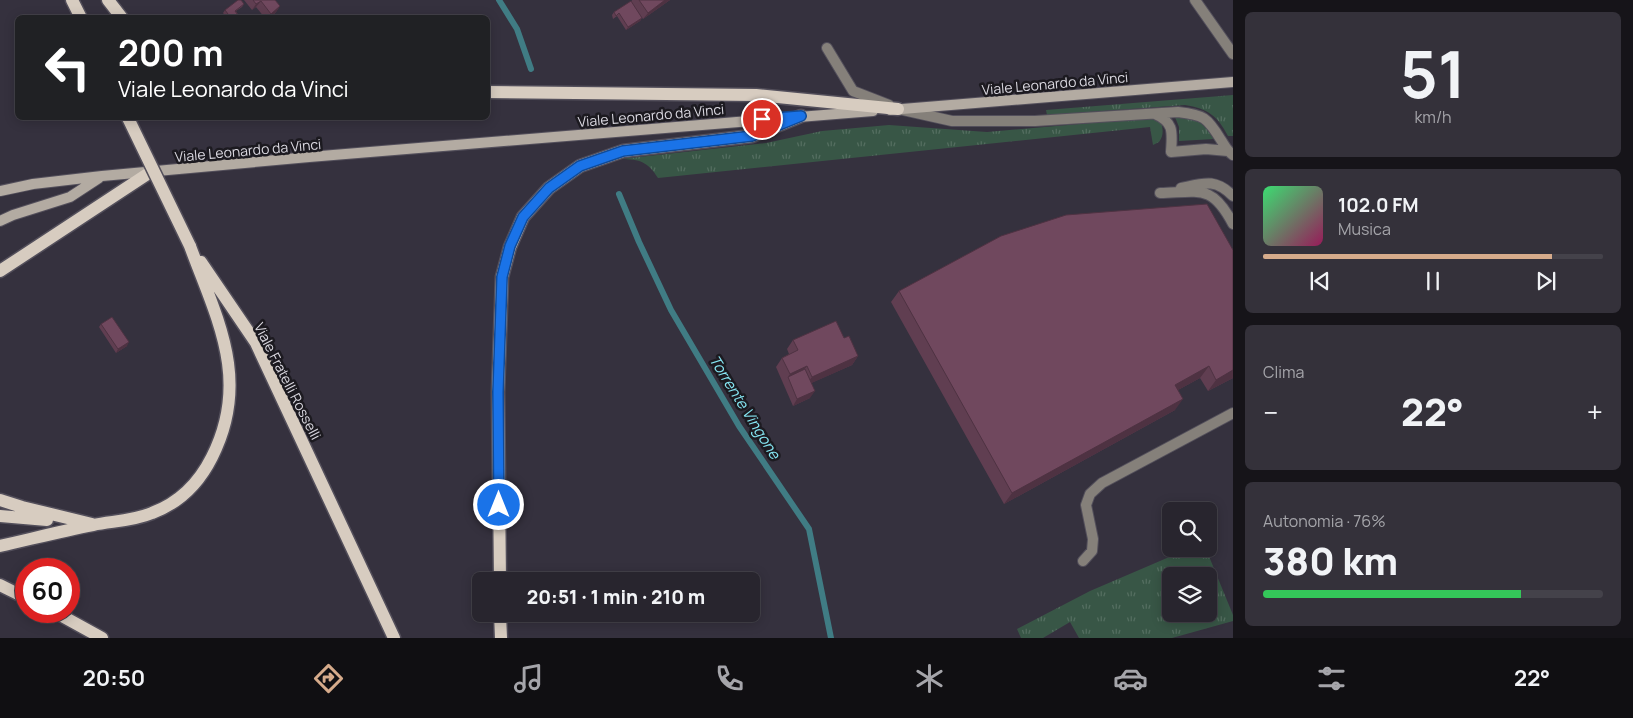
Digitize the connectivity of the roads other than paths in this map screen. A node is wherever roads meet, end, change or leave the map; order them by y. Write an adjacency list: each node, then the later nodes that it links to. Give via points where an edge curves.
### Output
1 (72, 0): 4 (main road)
2 (108, 0): 5 (main road)
3 (1195, 0): 7 (lane)
4 (80, 15)
5 (120, 15)
6 (827, 48): 10 (lane, via 853,91)
7 (1233, 54)
8 (1233, 82): 10 (main road, Viale Leonardo da Vinci)
9 (490, 92): 10 (main road, via 756,95)
10 (898, 109): 11 (lane, via 952,120 1035,121); 12 (main road, Viale Leonardo da Vinci)
11 (1152, 113): 14 (lane, via 1198,114 1211,124); 14 (lane, via 1165,118 1172,129 1171,152 1206,149)
12 (801, 116): 15 (main road, Viale Leonardo da Vinci); 29 (main road, via 752,136 623,151 580,166 549,188 523,217 510,246 502,277 498,392)
13 (129, 120): 21 (main road, Viale Fratelli Rosselli, bridge)
14 (1230, 153)
15 (149, 173): 16 (main road, Viale Leonardo da Vinci); 22 (main road)
16 (102, 176): 17 (main road, Viale Leonardo da Vinci, via 33,184); 19 (main road, Viale Leonardo da Vinci, via 70,197)
17 (0, 192)
18 (1233, 196): 20 (lane, via 1224,187 1206,183 1160,193 1208,194 1216,198)
19 (0, 221)
20 (1233, 224)
21 (190, 246): 26 (main road, via 222,332 228,363 231,386 224,428 200,478 171,504 128,521); 35 (main road, Viale Fratelli Rosselli, via 256,344)
22 (0, 271)
23 (1233, 413): 28 (lane, via 1102,483 1090,494 1086,505 1093,545)
24 (0, 500): 26 (main road)
25 (0, 516): 26 (main road)
26 (94, 524): 27 (main road)
27 (0, 546)
28 (1083, 561)
29 (500, 572)
30 (0, 585): 31 (main road)
31 (15, 592)
32 (500, 622): 36 (main road)
33 (75, 623): 34 (main road)
34 (102, 638)
35 (394, 638)
36 (501, 638)

